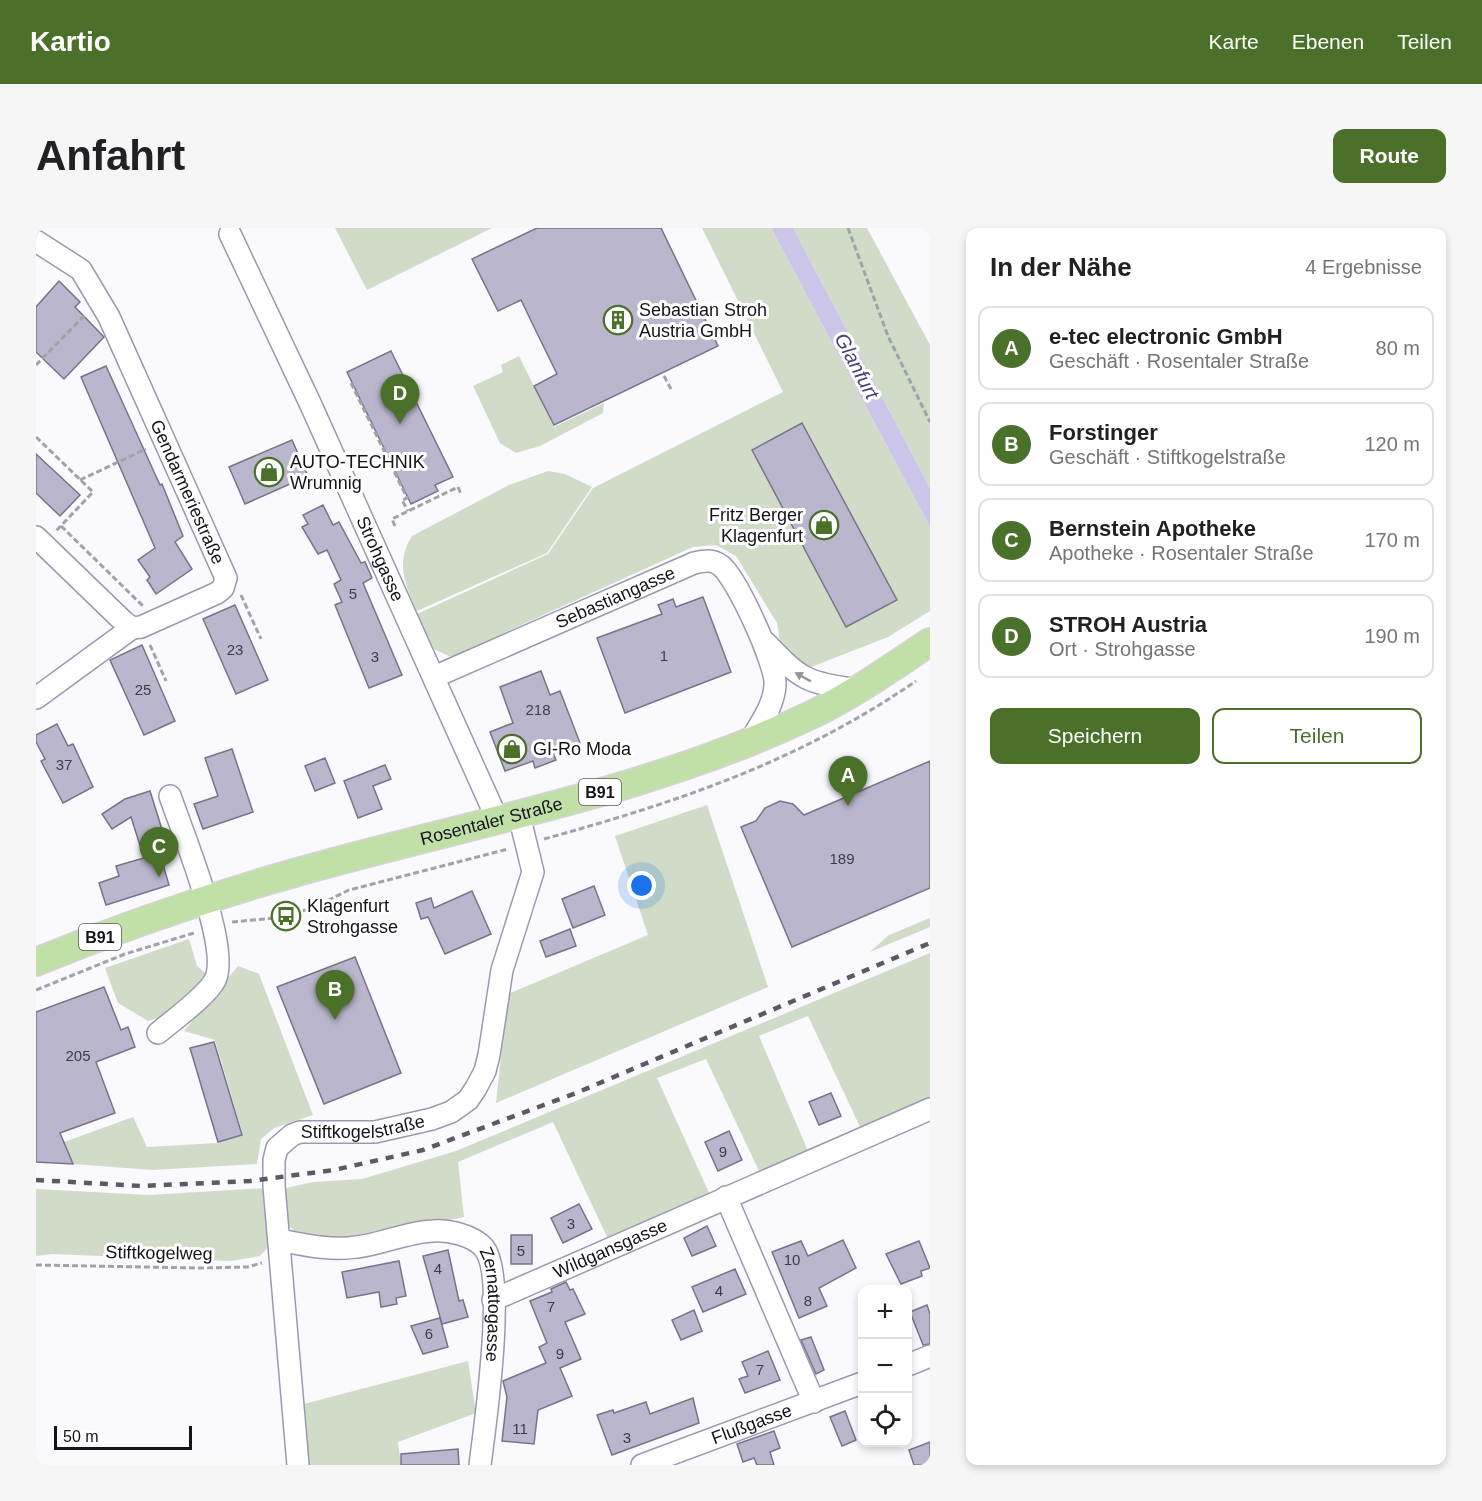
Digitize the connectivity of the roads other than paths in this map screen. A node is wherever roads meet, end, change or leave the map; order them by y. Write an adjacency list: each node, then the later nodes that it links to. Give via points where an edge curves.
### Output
1 (46, 228): 3 (street, Gendarmeriestraße)
2 (230, 234): 8 (street, Strohgasse)
3 (36, 240): 5 (street, Gendarmeriestraße, via 81,270 109,317 226,578 218,593)
4 (40, 540): 5 (street, via 124,622)
5 (144, 625): 10 (street, Gendarmeriestraße)
6 (762, 639): 8 (street, Sebastiangasse, via 731,578 721,565 709,560 694,563); 9 (street, Sebastiangasse, one-way to 6, via 813,683 793,671); 11 (street, Sebastiangasse, via 776,681 775,691)
7 (930, 642): 9 (main road, Rosentaler Straße / B91)
8 (434, 677): 13 (street, Strohgasse)
9 (858, 690): 11 (main road, Rosentaler Straße / B91)
10 (36, 698)
11 (749, 742): 13 (main road, Rosentaler Straße / B91, via 680,769)
12 (170, 796): 14 (street)
13 (508, 818): 14 (main road, Rosentaler Straße / B91); 19 (street, Stiftkogelstraße, via 533,872 502,969 485,1071 468,1100 432,1119 375,1131 300,1132 285,1140 273,1160)
14 (204, 899): 15 (main road, Rosentaler Straße / B91); 16 (street, via 220,956 215,980)
15 (36, 962)
16 (158, 1033)
17 (930, 1109): 18 (street, Wildgansgasse)
18 (726, 1197): 20 (street, Wildgansgasse); 24 (street)
19 (280, 1249): 20 (street, Zernattogasse, via 356,1247 432,1231 455,1233 474,1239 485,1249 493,1274); 25 (street, Stiftkogelstraße)
20 (493, 1300): 26 (street, Zernattogasse, via 493,1343)
21 (930, 1356): 22 (street)
22 (912, 1363)
23 (858, 1385): 24 (street, Flußgasse)
24 (814, 1402): 27 (street, Flußgasse)
25 (298, 1465)
26 (480, 1465)
27 (642, 1465)

